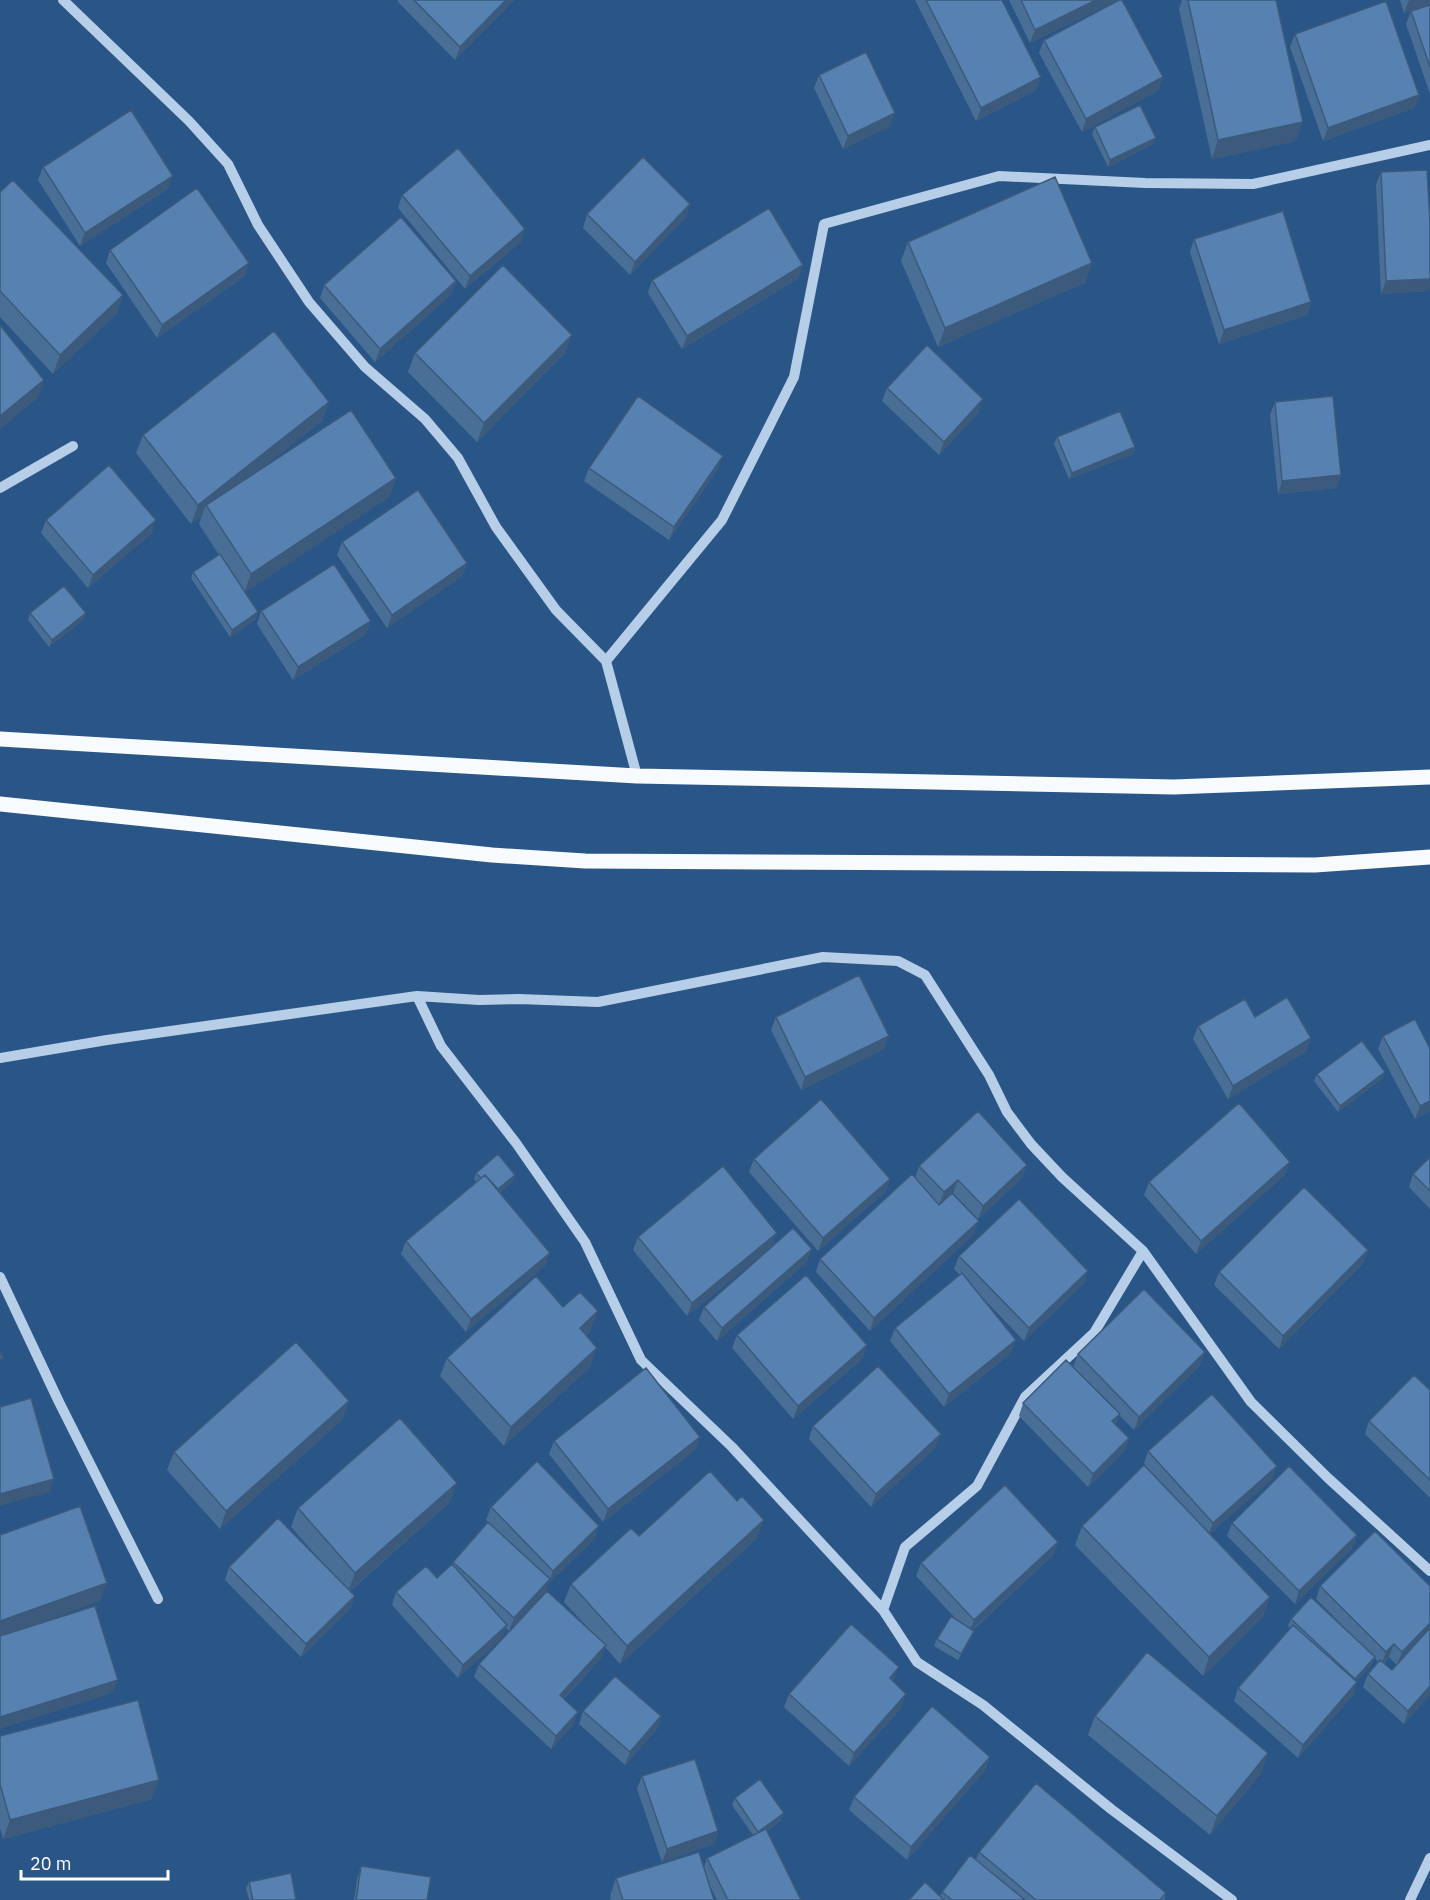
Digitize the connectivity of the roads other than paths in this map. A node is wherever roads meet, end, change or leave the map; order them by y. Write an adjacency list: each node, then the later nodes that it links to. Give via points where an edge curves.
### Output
1 (63, 0): 5 (street, via 228,164 258,225 309,302 365,367 425,419 458,458 496,527 529,573 556,610)
2 (1430, 145): 5 (street, via 1253,184 999,176 824,225 794,377 722,520)
3 (73, 446): 4 (street)
4 (0, 488)
5 (606, 661): 7 (street)
6 (0, 739): 7 (main road)
7 (637, 776): 8 (main road, via 1174,787)
8 (1430, 777)
9 (0, 804): 10 (main road, via 492,855 585,861 1315,865)
10 (1430, 857)
11 (417, 996): 12 (street); 13 (street, via 598,1002 823,957 898,961 925,975 989,1075 1007,1112 1031,1144); 17 (street, via 441,1046 516,1143 585,1242 641,1360 732,1447)
12 (2, 1057)
13 (1143, 1251): 15 (street, via 1251,1402); 17 (street, via 1094,1333 1025,1397 977,1486 905,1548)
14 (0, 1277): 16 (street)
15 (1430, 1571)
16 (158, 1599)
17 (883, 1610): 19 (street, via 917,1662 983,1705)
18 (1430, 1858): 20 (street)
19 (1232, 1900)
20 (1410, 1900)

